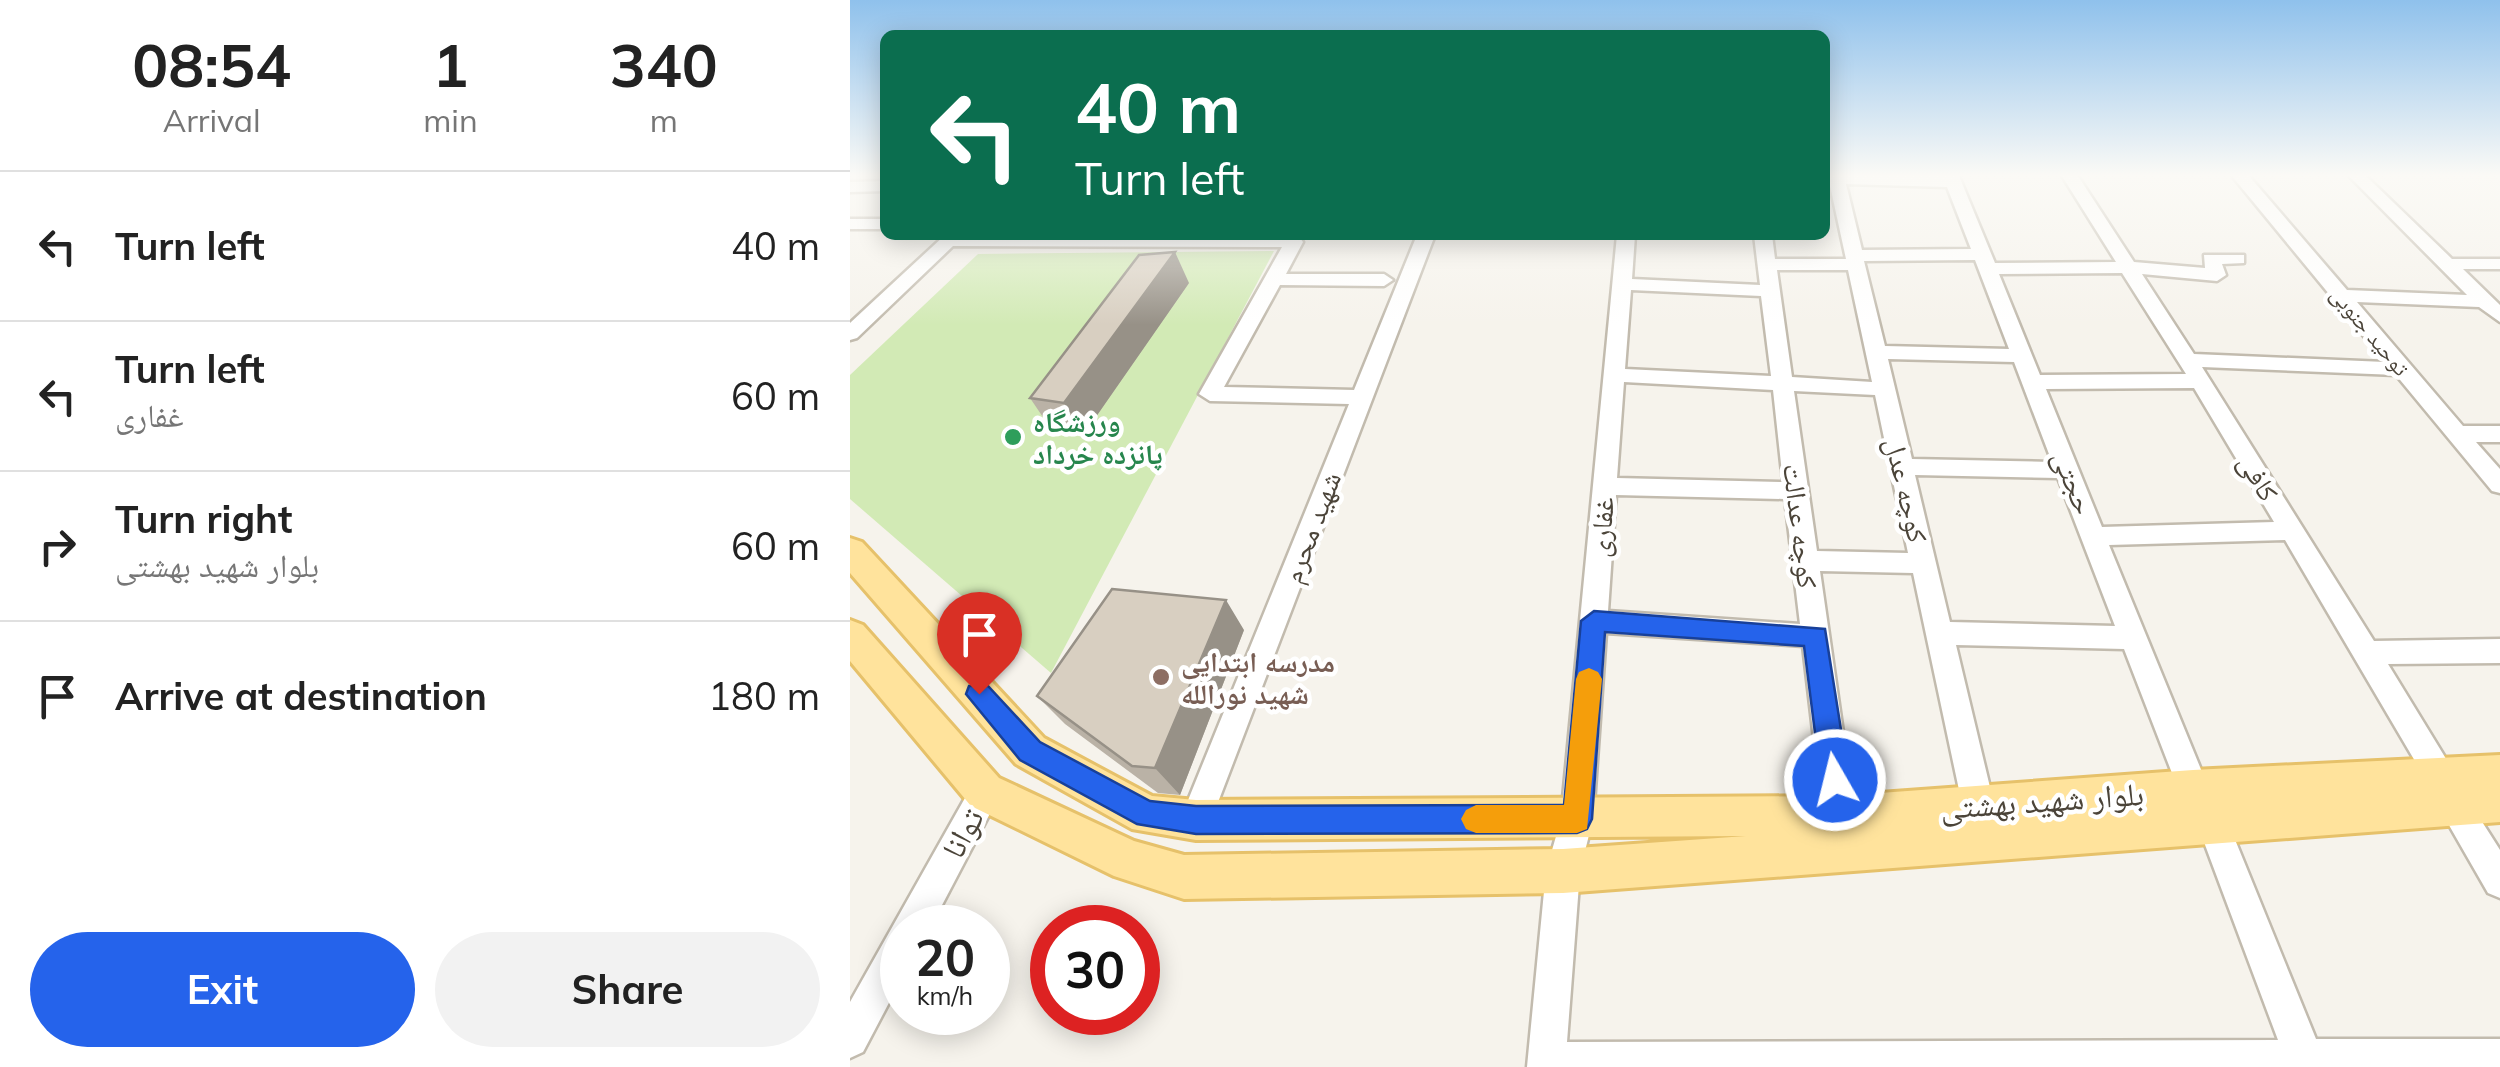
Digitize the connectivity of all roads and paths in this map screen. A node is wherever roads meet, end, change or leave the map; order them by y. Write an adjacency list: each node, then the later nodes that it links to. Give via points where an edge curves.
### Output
1 (1847, 226): 12 (street, کوچه عدل)
2 (1971, 226): 13 (street, حجتی)
3 (2101, 226): 17 (street, کافی)
4 (2282, 226): 22 (street, توحید جنوبی)
5 (2408, 226): 15 (street)
6 (949, 240): 25 (street)
7 (1234, 240): 18 (street, via 1294,242)
8 (1424, 240): 35 (street, شهید محرم)
9 (1626, 240): 20 (street, غفاری)
10 (1764, 240): 14 (street, کوچه عدالت)
11 (2238, 260): 17 (street, via 2210,258 2217,276)
12 (1855, 261): 13 (street); 14 (street); 27 (street, کوچه عدل)
13 (1985, 262): 17 (street); 28 (street, حجتی)
14 (1766, 264): 21 (street, کوچه عدالت)
15 (2447, 264): 16 (street); 23 (street)
16 (2500, 264)
17 (2127, 267): 30 (street, کافی)
18 (1273, 279): 19 (street); 35 (street, via 1210,394)
19 (1384, 280)
20 (1622, 284): 21 (street); 31 (street, غفاری)
21 (1770, 291): 33 (street, کوچه عدالت)
22 (2341, 296): 23 (street); 29 (street, توحید جنوبی)
23 (2484, 300): 24 (street)
24 (2500, 316)
25 (858, 319): 26 (street)
26 (850, 334)
27 (1876, 352): 28 (street); 34 (street, کوچه عدل)
28 (2022, 356): 32 (street, حجتی)
29 (2402, 369): 30 (street); 36 (street, توحید جنوبی)
30 (2195, 370): 32 (street); 43 (street, کافی)
31 (1614, 375): 33 (street); 41 (street, غفاری)
32 (2035, 382): 39 (street, حجتی)
33 (1783, 386): 34 (street); 42 (street, کوچه عدالت)
34 (1884, 389): 38 (street, کوچه عدل)
35 (1362, 397): 63 (street, شهید محرم)
36 (2457, 434): 37 (street); 40 (street, توحید جنوبی)
37 (2500, 434)
38 (1902, 467): 39 (street); 47 (street, کوچه عدل)
39 (2068, 470): 44 (street, حجتی)
40 (2500, 485)
41 (1605, 486): 42 (street); 48 (street, غفاری)
42 (1796, 491): 46 (street, کوچه عدالت)
43 (2292, 532): 44 (street); 54 (street, کافی)
44 (2096, 536): 52 (street, حجتی)
45 (850, 551): 63 (main road, بلوار شهید بهشتی, via 1030,751 1147,814)
46 (1806, 561): 47 (street); 51 (street, کوچه عدالت)
47 (1924, 563): 49 (street, کوچه عدل)
48 (1594, 621): 51 (street); 62 (street, غفاری)
49 (1940, 634): 52 (street); 60 (street, کوچه عدل)
50 (850, 635): 57 (main road, بلوار شهید بهشتی)
51 (1816, 636): 61 (street, کوچه عدالت)
52 (2135, 638): 56 (street, حجتی)
53 (2500, 651): 54 (street)
54 (2365, 653): 58 (street, کافی)
55 (2500, 774): 58 (main road, بلوار شهید بهشتی)
56 (2194, 789): 58 (main road, بلوار شهید بهشتی); 60 (main road, بلوار شهید بهشتی)
57 (985, 792): 65 (main road, بلوار شهید بهشتی, via 1129,861 1184,878); 67 (street, توانا)
58 (2448, 793): 59 (main road, بلوار شهید بهشتی); 64 (main road, بلوار شهید بهشتی); 66 (street, کافی)
59 (2500, 803)
60 (1978, 804): 61 (main road, بلوار شهید بهشتی)
61 (1840, 816): 62 (main road, بلوار شهید بهشتی)
62 (1577, 819): 63 (main road, بلوار شهید بهشتی); 65 (street, غفاری)
63 (1196, 820)
64 (2214, 826): 65 (main road, بلوار شهید بهشتی); 71 (street)
65 (1562, 871): 72 (street)
66 (2500, 881)
67 (924, 905)
68 (880, 984): 69 (street)
69 (850, 1039)
70 (2500, 1058): 71 (street)
71 (2306, 1062): 72 (street)
72 (1546, 1064)

